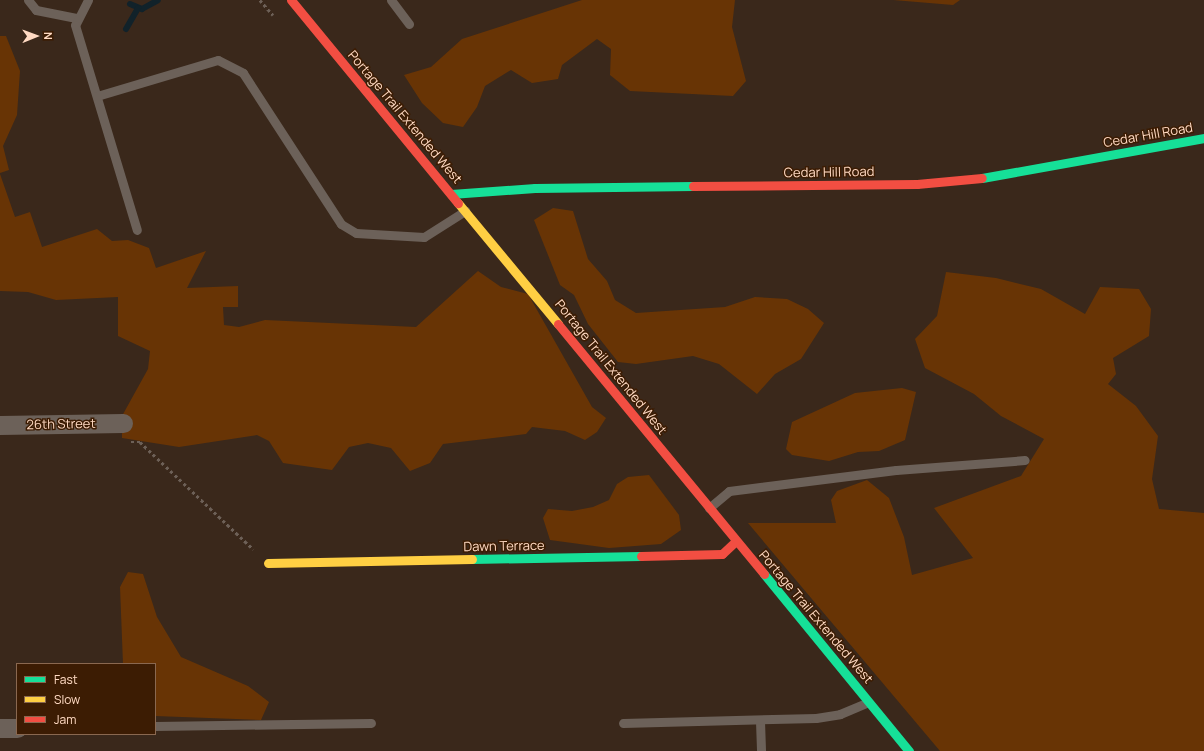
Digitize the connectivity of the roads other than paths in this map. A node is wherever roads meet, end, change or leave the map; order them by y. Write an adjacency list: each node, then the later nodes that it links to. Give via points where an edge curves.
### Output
1 (28, 0): 5 (lane, via 36,10)
2 (88, 0): 5 (lane)
3 (291, 0): 9 (street, Portage Trail Extended West)
4 (391, 0): 6 (lane)
5 (76, 18): 7 (lane, via 75,25)
6 (410, 24)
7 (97, 96): 10 (lane, via 218,60 243,74 341,224 356,233 424,237); 11 (lane)
8 (1204, 138): 9 (street, Cedar Hill Road, via 1017,174 917,184 536,188)
9 (451, 194): 10 (street, Portage Trail Extended West)
10 (465, 211): 15 (street, Portage Trail Extended West)
11 (137, 230)
12 (120, 423): 13 (street, 26th Street)
13 (0, 425)
14 (1025, 460): 15 (lane, via 896,470 729,491)
15 (709, 508): 16 (street, Portage Trail Extended West)
16 (736, 541): 17 (street, Dawn Terrace, via 722,554); 18 (street, Portage Trail Extended West)
17 (268, 563)
18 (869, 701): 19 (lane, via 840,714); 26 (street, Portage Trail Extended West)
19 (760, 721): 21 (lane); 25 (lane)
20 (371, 723): 22 (lane)
21 (623, 723)
22 (156, 726)
23 (0, 728): 24 (street)
24 (16, 728)
25 (761, 751)
26 (910, 751)

